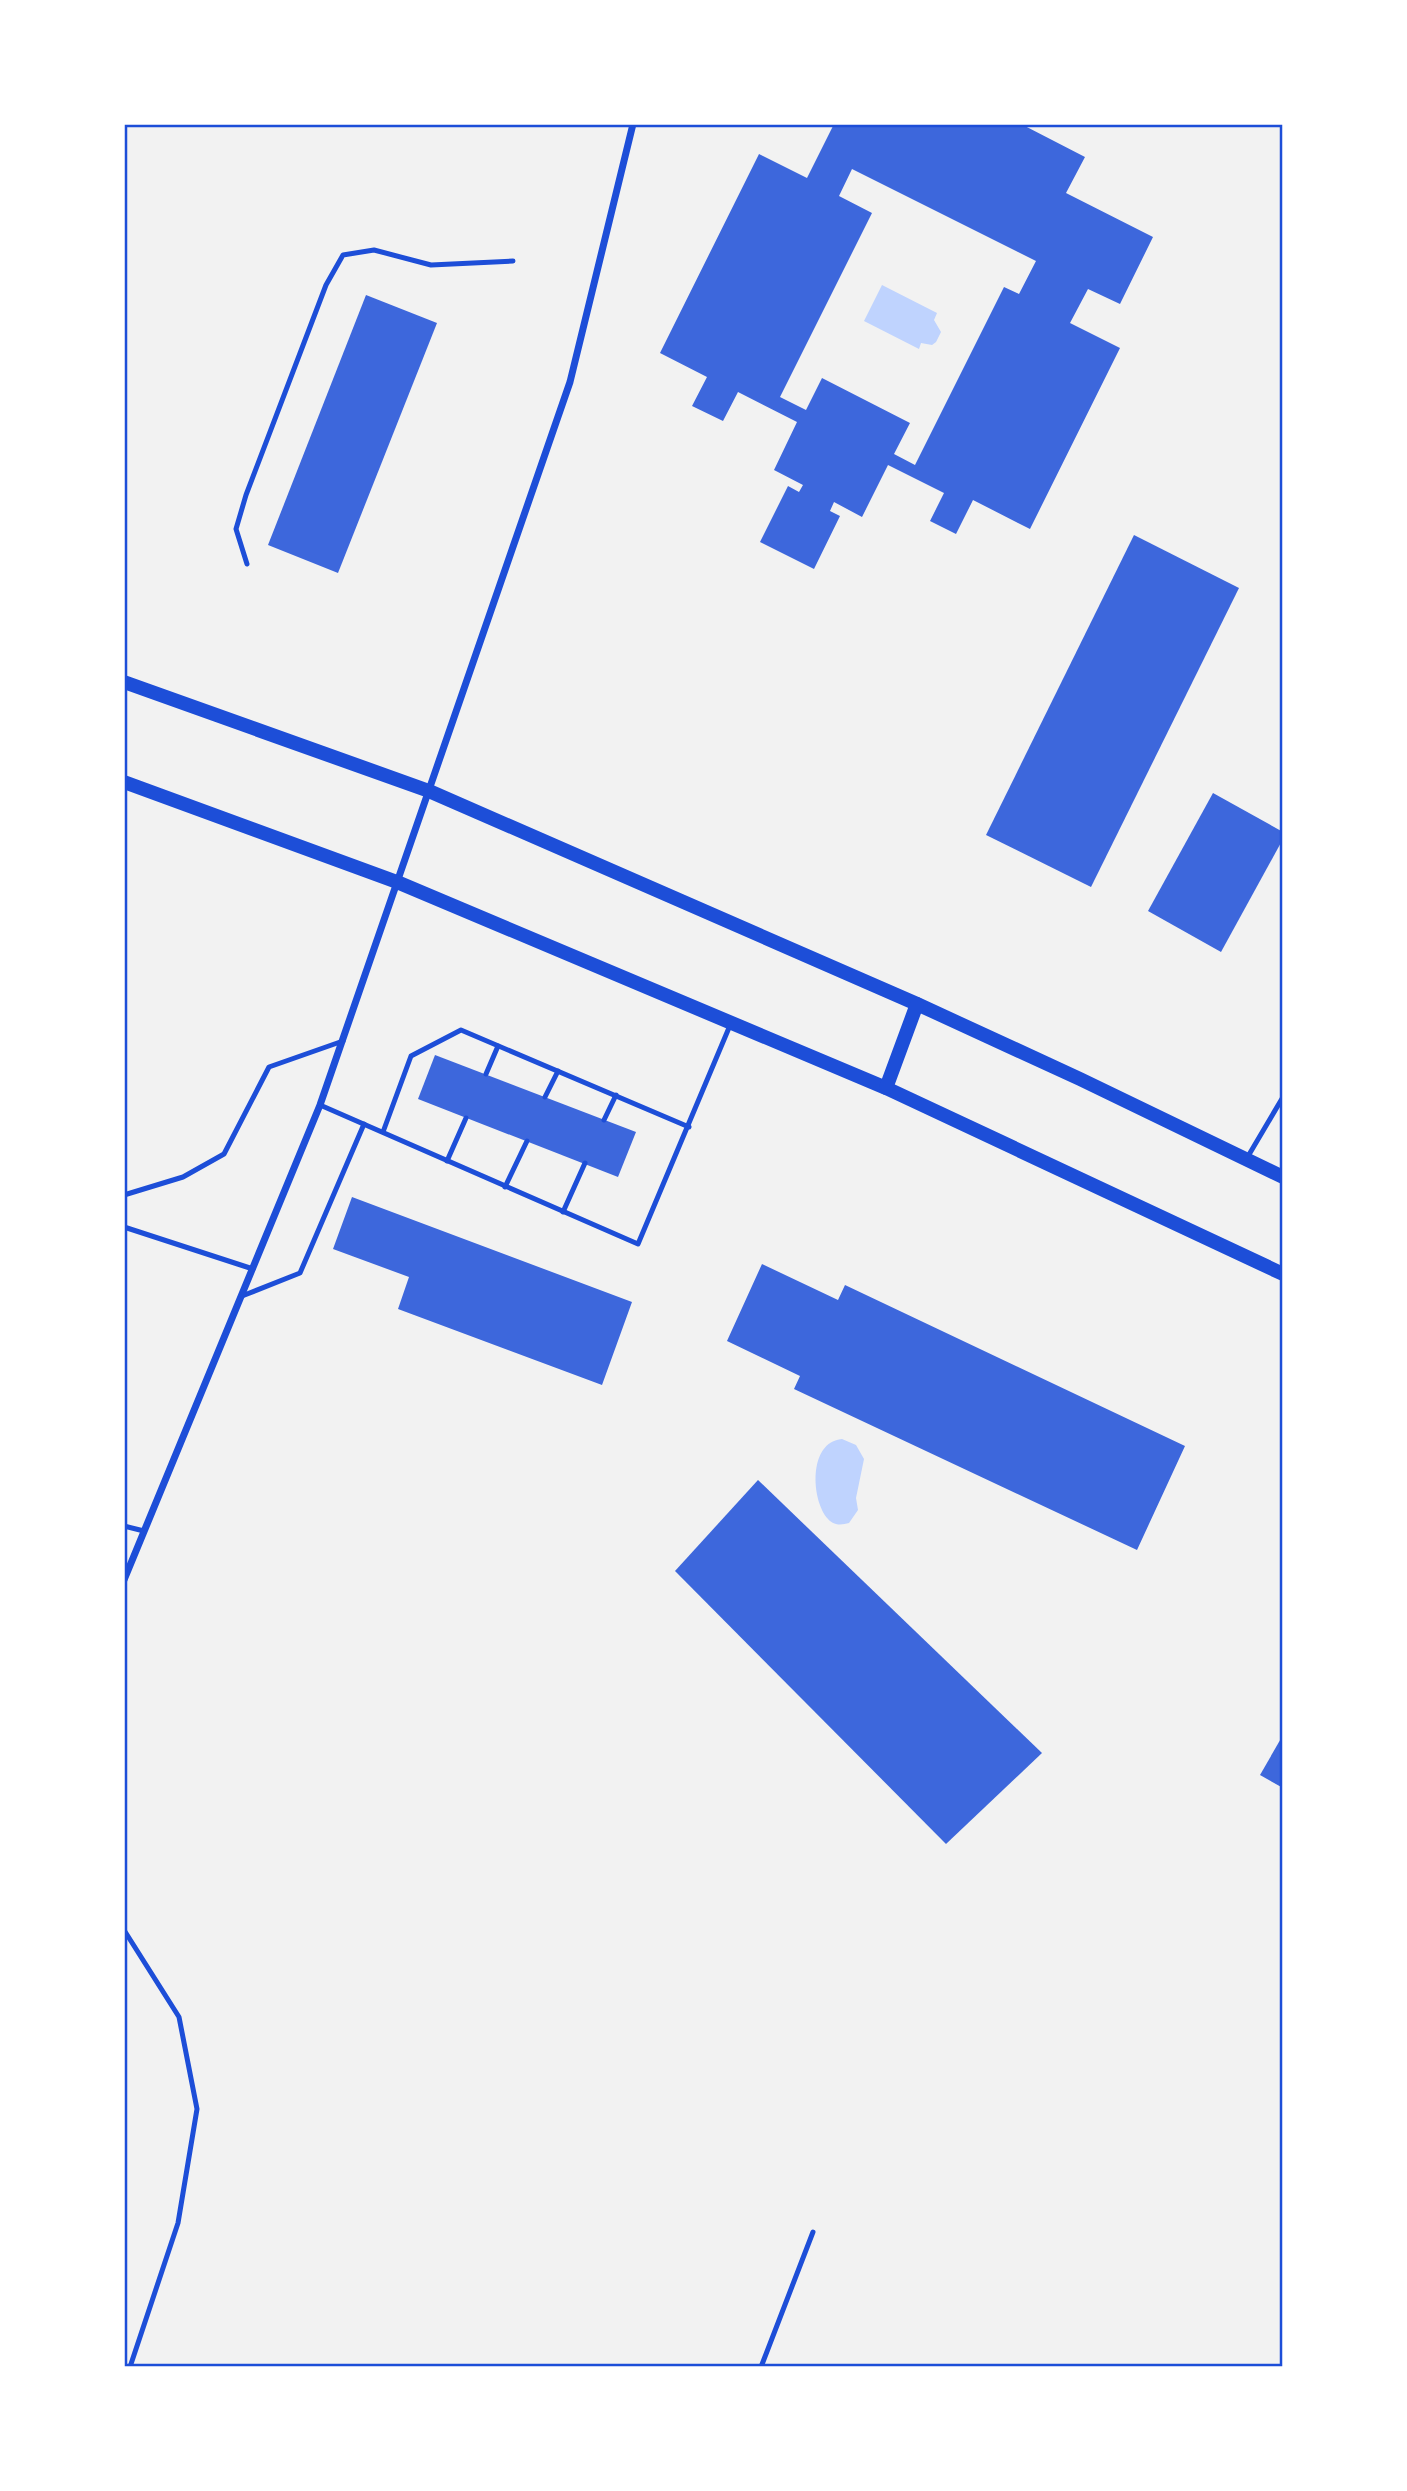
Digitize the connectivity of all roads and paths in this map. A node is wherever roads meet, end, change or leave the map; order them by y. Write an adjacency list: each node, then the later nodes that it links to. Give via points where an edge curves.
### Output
1 (633, 124): 6 (street, via 570,382)
2 (513, 261): 3 (lane, via 431,265 374,250 343,255 326,285 243,506 236,529)
3 (247, 564)
4 (124, 682): 6 (main road)
5 (124, 782): 7 (main road)
6 (429, 790): 7 (street); 8 (main road)
7 (397, 882): 9 (main road); 10 (street)
8 (917, 1004): 14 (main road); 25 (main road)
9 (731, 1023): 14 (main road); 22 (lane)
10 (343, 1041): 18 (street); 30 (lane, via 269,1067 224,1154 183,1177)
11 (498, 1046): 12 (lane); 13 (lane); 23 (lane, via 461,1030 411,1056)
12 (558, 1071): 15 (lane); 16 (lane)
13 (486, 1074)
14 (886, 1088): 34 (main road)
15 (616, 1095): 20 (lane); 22 (lane)
16 (545, 1097)
17 (1283, 1097): 25 (lane)
18 (320, 1105): 21 (lane); 33 (street)
19 (466, 1118): 26 (lane)
20 (604, 1120)
21 (364, 1124): 23 (lane); 35 (lane, via 300,1273)
22 (689, 1127): 31 (lane, via 638,1244)
23 (383, 1132): 26 (lane)
24 (527, 1141): 29 (lane)
25 (1247, 1159): 28 (main road)
26 (447, 1161): 29 (lane)
27 (584, 1163): 31 (lane)
28 (1283, 1177)
29 (505, 1187): 31 (lane)
30 (124, 1195)
31 (563, 1212)
32 (124, 1227): 33 (lane)
33 (253, 1269): 35 (street)
34 (1283, 1274)
35 (242, 1296): 37 (street)
36 (124, 1526): 37 (lane)
37 (144, 1531): 38 (street)
38 (124, 1580)
39 (124, 1930): 41 (lane, via 179,2017 197,2109 178,2223)
40 (813, 2232): 42 (lane)
41 (130, 2367)
42 (761, 2367)

